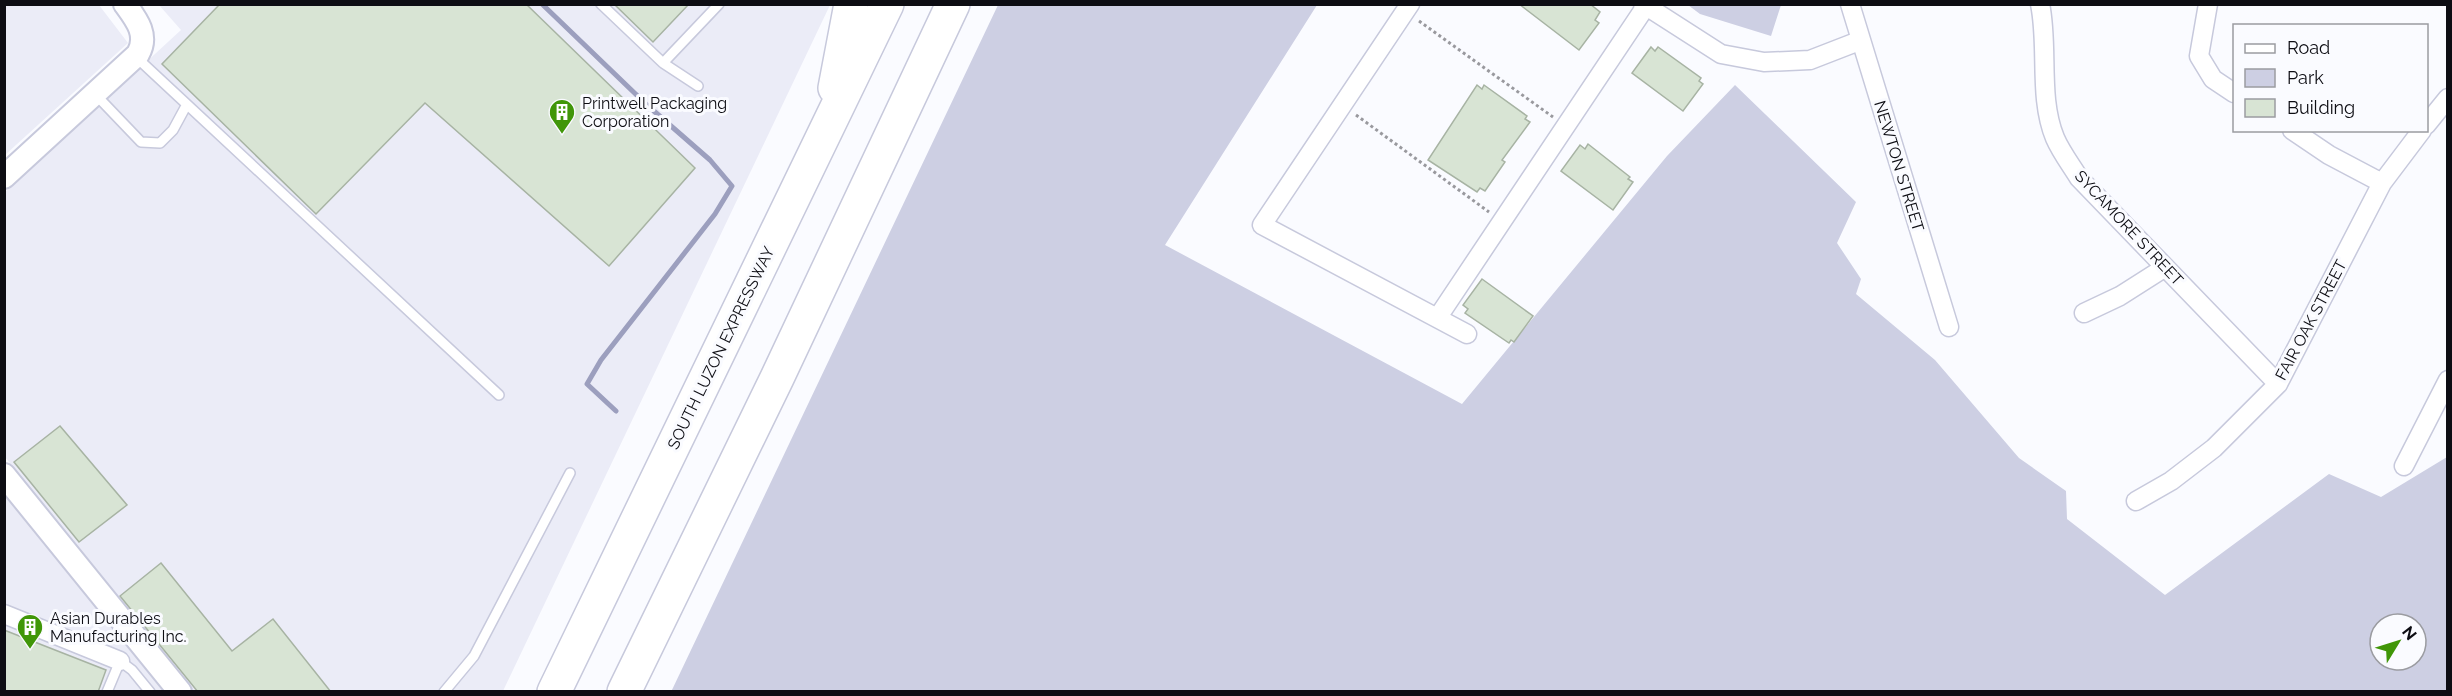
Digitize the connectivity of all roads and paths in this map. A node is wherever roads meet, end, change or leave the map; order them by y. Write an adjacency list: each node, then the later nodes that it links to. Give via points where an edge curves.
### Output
1 (125, 4): 13 (street, via 142,33)
2 (601, 4): 14 (lane)
3 (719, 4): 14 (lane)
4 (851, 4): 25 (highway)
5 (887, 4): 25 (highway, SOUTH LUZON EXPRESSWAY)
6 (952, 4): 48 (highway)
7 (1850, 4): 12 (street, NEWTON STREET)
8 (2040, 4): 29 (street, SYCAMORE STREET, via 2054,136 2079,178)
9 (2208, 4): 16 (street, via 2199,56 2212,79)
10 (1644, 5): 12 (street, via 1721,54 1764,62 1810,60); 22 (street)
11 (1408, 8): 19 (street); 22 (path)
12 (1860, 40): 32 (street, NEWTON STREET)
13 (136, 57): 17 (street); 20 (lane)
14 (663, 63): 15 (lane)
15 (698, 86)
16 (2233, 92)
17 (95, 93): 20 (lane, via 141,142 160,143 173,130); 26 (street)
18 (2448, 98): 21 (street)
19 (1343, 105): 28 (path); 31 (street, via 1262,225)
20 (186, 106): 36 (lane)
21 (2428, 124)
22 (1564, 125): 28 (street)
23 (2295, 132): 27 (street)
24 (2420, 132): 27 (street, FAIR OAK STREET)
25 (827, 133): 47 (highway, SOUTH LUZON EXPRESSWAY)
26 (4, 177)
27 (2382, 183): 35 (street, FAIR OAK STREET)
28 (1501, 221): 31 (street)
29 (2164, 268): 30 (street, via 2120,297); 35 (street, SYCAMORE STREET)
30 (2084, 313)
31 (1438, 317): 33 (street)
32 (1949, 327)
33 (1467, 334)
34 (2448, 380): 37 (street)
35 (2278, 384): 40 (street, FAIR OAK STREET, via 2214,448 2171,481)
36 (499, 395)
37 (2404, 466)
38 (570, 473): 46 (lane, via 474,656)
39 (4, 475): 45 (street)
40 (2136, 501)
41 (4, 614): 42 (street)
42 (120, 661): 43 (lane); 44 (lane)
43 (108, 692)
44 (150, 692)
45 (180, 692)
46 (444, 692)
47 (554, 692)
48 (624, 692)

